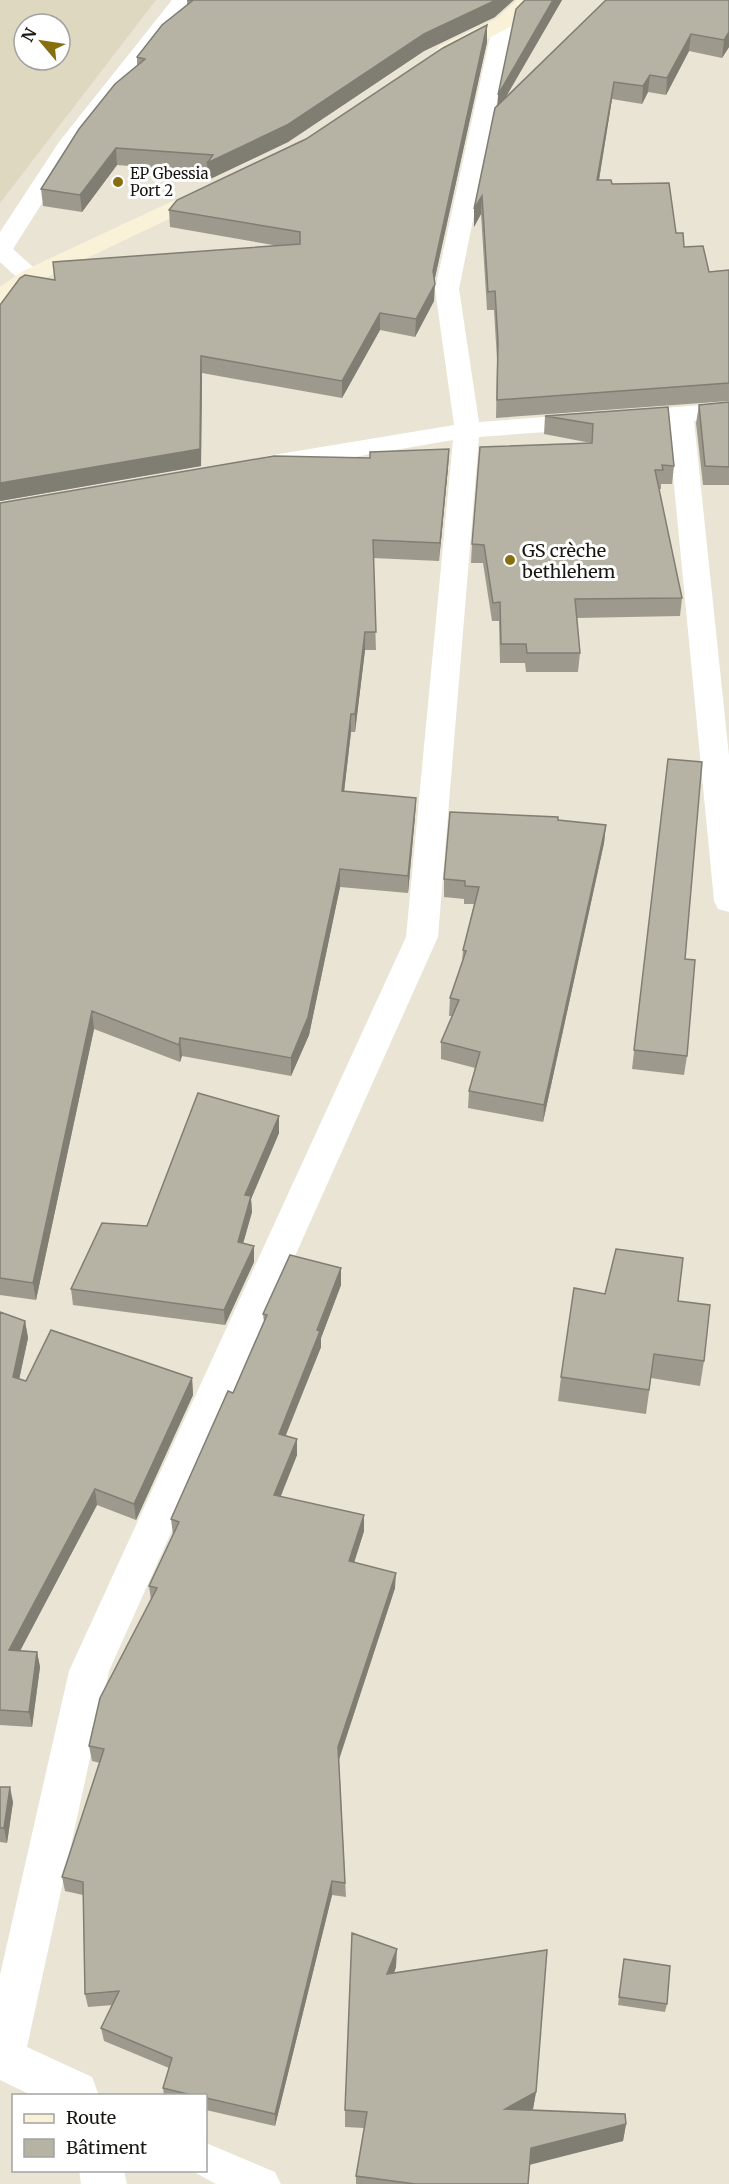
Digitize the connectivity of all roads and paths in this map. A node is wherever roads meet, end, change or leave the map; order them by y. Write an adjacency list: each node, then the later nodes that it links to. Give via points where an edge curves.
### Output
1 (183, 0): 6 (street, via 70,142 0,250)
2 (529, 0): 3 (street)
3 (503, 22): 4 (street); 10 (street, via 447,289)
4 (433, 58)
5 (233, 179): 6 (street)
6 (31, 276): 7 (street)
7 (0, 298)
8 (729, 411): 9 (street)
9 (680, 413): 10 (street); 12 (street)
10 (467, 430): 11 (street); 13 (street, via 422,937 89,1671)
11 (245, 468)
12 (729, 901)
13 (2, 2058): 14 (street)
14 (76, 2094)
15 (207, 2161): 16 (lane)
16 (263, 2184)

